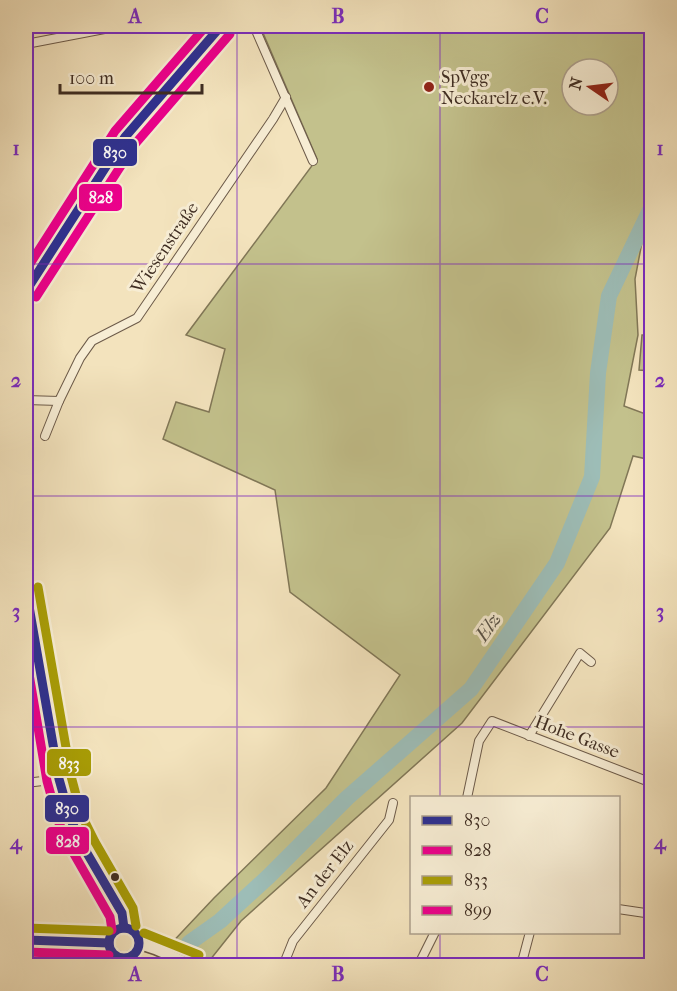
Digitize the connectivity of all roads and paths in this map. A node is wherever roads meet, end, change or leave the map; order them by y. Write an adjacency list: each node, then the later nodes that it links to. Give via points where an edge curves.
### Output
1 (120, 26): 4 (street)
2 (221, 26): 7 (street, via 125,137)
3 (254, 26): 5 (street)
4 (26, 44)
5 (286, 97): 6 (street); 9 (street, Wiesenstraße, via 137,318 92,341)
6 (313, 161)
7 (26, 291)
8 (26, 400): 9 (street)
9 (59, 401): 10 (street, Wiesenstraße)
10 (45, 436)
11 (26, 589): 14 (street)
12 (591, 662): 13 (street, via 580,653)
13 (529, 736): 16 (street, Hohe Gasse); 17 (street, Hohe Gasse, via 492,721 479,741)
14 (59, 779): 15 (street); 21 (street, via 70,818 122,914)
15 (26, 783)
16 (651, 783)
17 (467, 796)
18 (393, 803): 29 (street, An der Elz, via 389,820 293,941)
19 (620, 909): 20 (street)
20 (651, 914)
21 (124, 928): 25 (street, via 115,931); 26 (street, via 134,931)
22 (434, 934): 30 (street)
23 (530, 934): 31 (street)
24 (26, 940): 25 (street)
25 (109, 943): 26 (street, via 112,953 124,959 135,954)
26 (140, 944): 28 (street)
27 (651, 951): 32 (street)
28 (194, 966)
29 (283, 966)
30 (418, 966)
31 (521, 966)
32 (648, 966)

